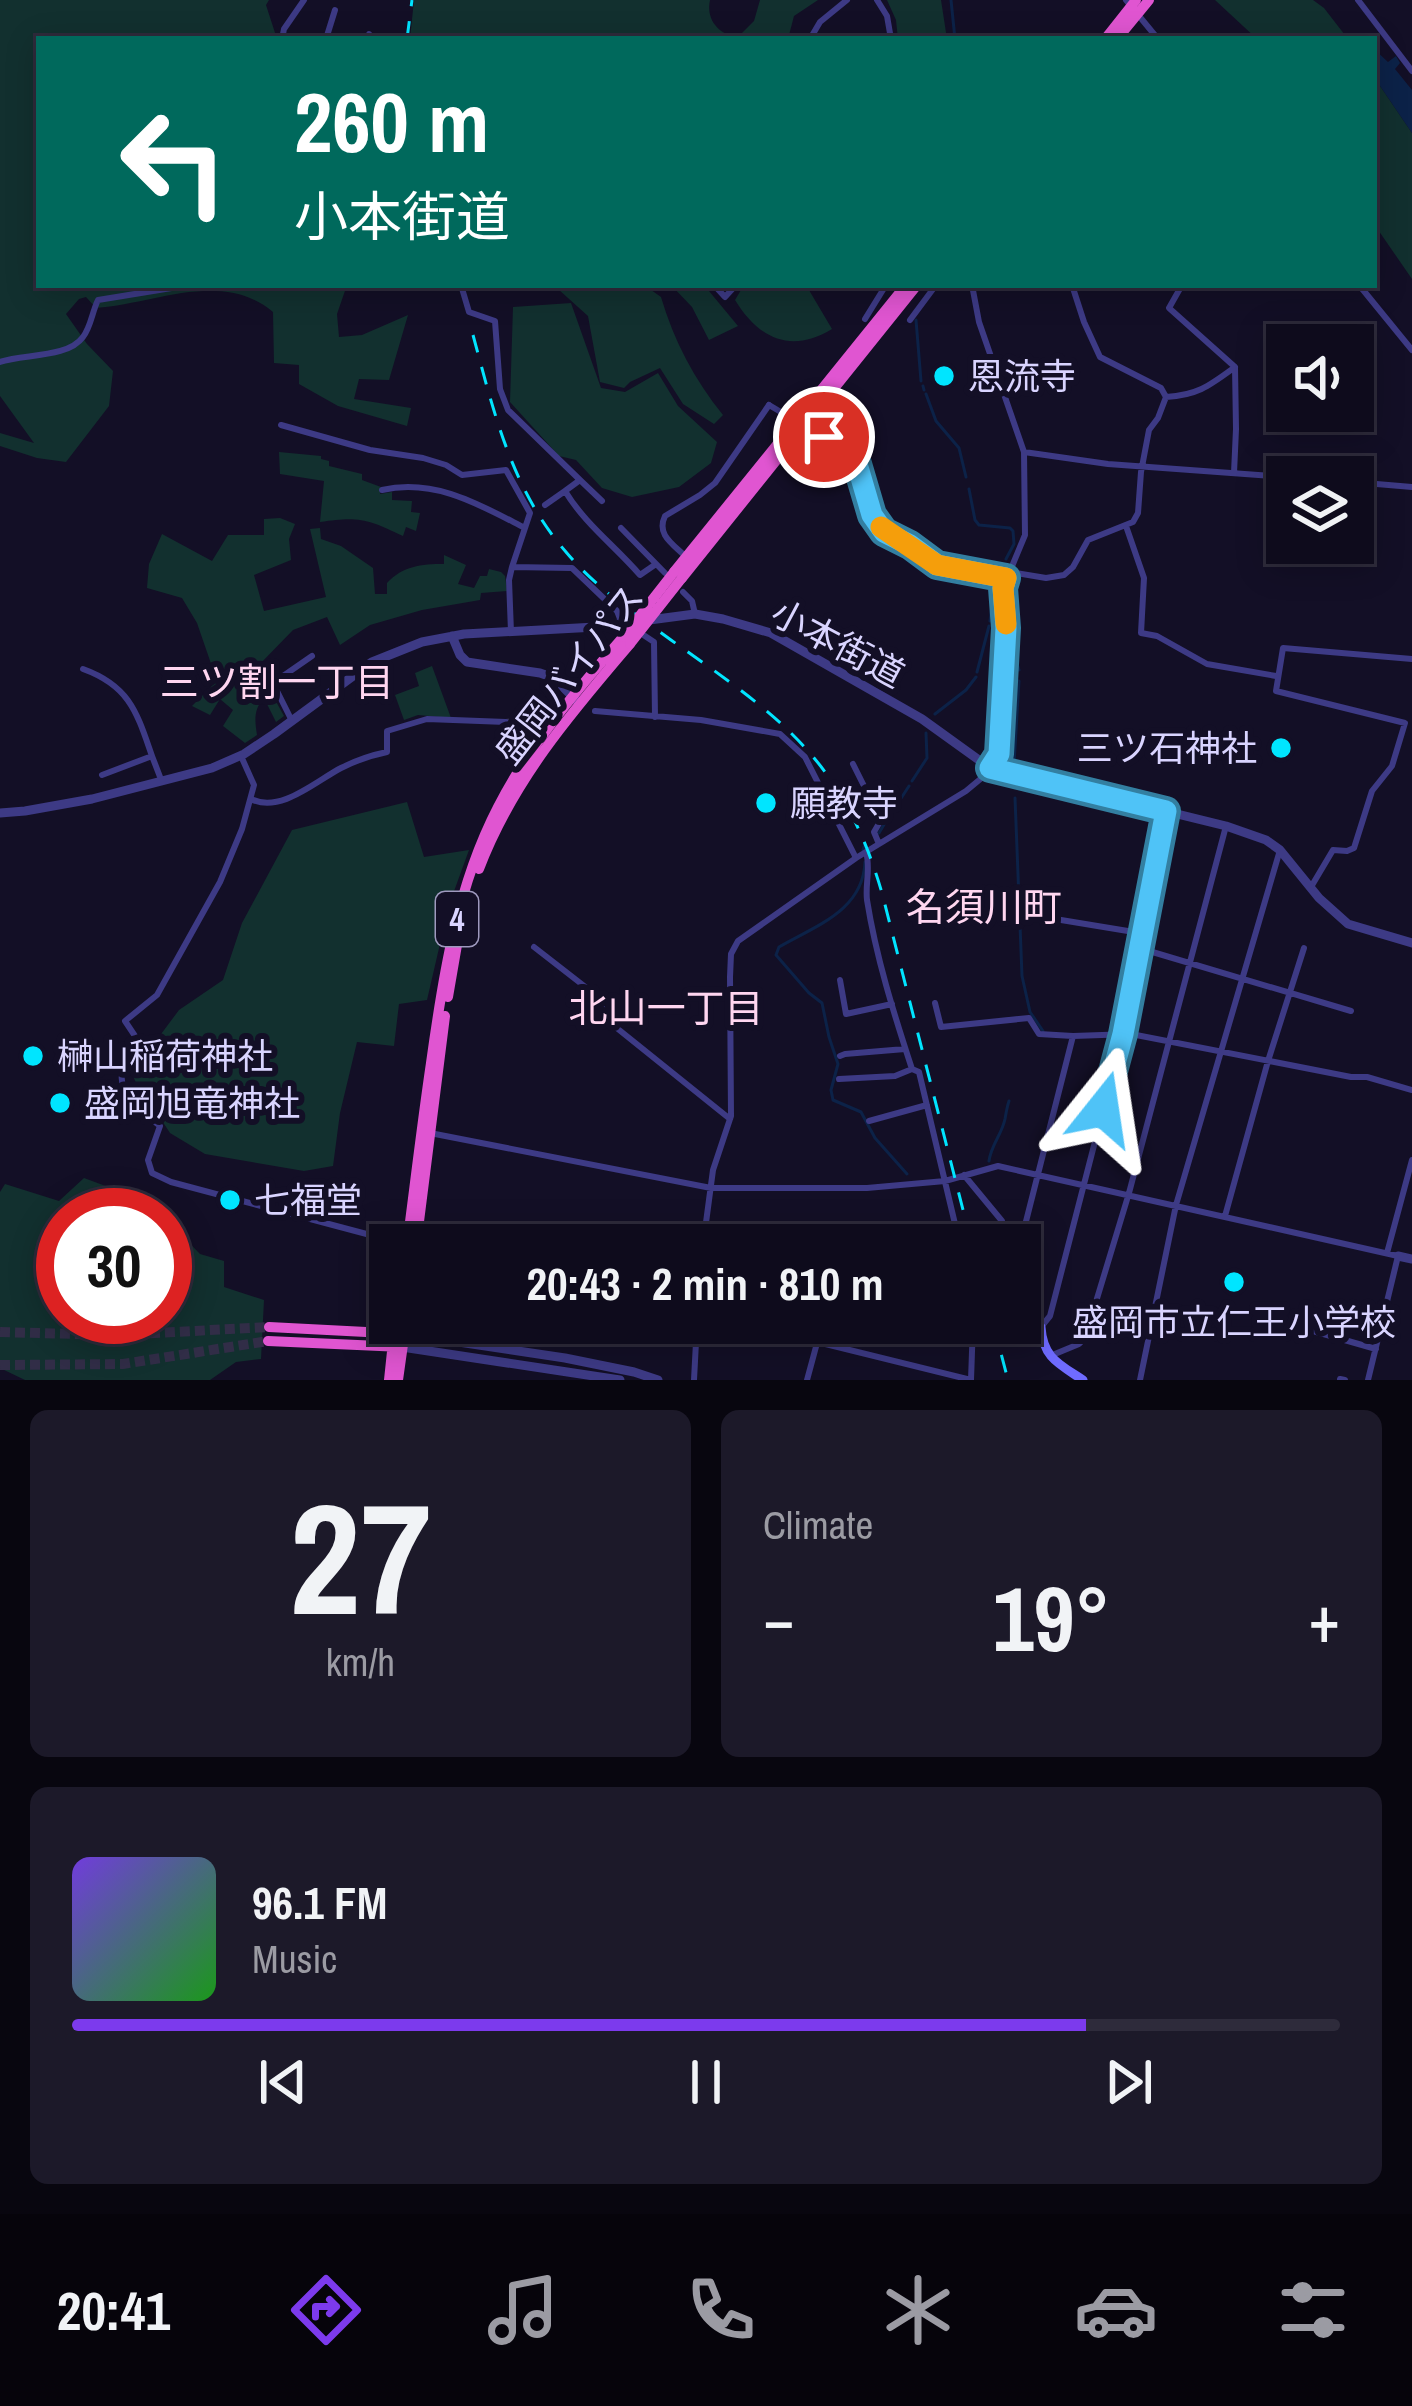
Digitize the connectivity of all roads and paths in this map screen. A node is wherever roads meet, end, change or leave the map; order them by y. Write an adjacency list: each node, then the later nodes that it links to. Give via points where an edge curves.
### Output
1 (304, 0): 8 (street)
2 (847, 0): 10 (street)
3 (878, 0): 11 (street)
4 (1149, 0): 6 (highway)
5 (1358, 0): 15 (street)
6 (1133, 5): 12 (highway); 13 (highway); 14 (street)
7 (335, 10): 9 (street)
8 (283, 36)
9 (327, 36)
10 (812, 36)
11 (890, 36)
12 (1107, 36)
13 (1119, 36)
14 (1156, 36)
15 (1412, 71)
16 (173, 288): 30 (street, via 98,301 72,347)
17 (462, 288): 38 (street, via 469,312 495,321 508,410)
18 (885, 288): 26 (street)
19 (903, 288): 26 (highway, 盛岡バイパス / 4)
20 (915, 288): 51 (highway, 盛岡バイパス / 4)
21 (934, 288): 28 (street)
22 (973, 288): 34 (street)
23 (1073, 288): 32 (street, via 1100,357)
24 (1180, 288): 31 (street, via 1169,308)
25 (1361, 288): 29 (street)
26 (877, 312): 27 (street); 48 (highway, 盛岡バイパス / 4)
27 (865, 319)
28 (910, 320)
29 (1412, 350)
30 (0, 362)
31 (1234, 368): 32 (street, via 1191,395); 36 (street)
32 (1166, 397): 35 (street)
33 (281, 425): 46 (street, via 423,458 462,475 506,470 530,513)
34 (1024, 452): 35 (street); 52 (street, via 1024,535)
35 (1142, 467): 36 (street); 45 (street, via 1138,513)
36 (1234, 473): 37 (street)
37 (1266, 475)
38 (580, 480): 42 (street); 43 (street)
39 (1374, 484): 40 (street)
40 (1412, 487)
41 (382, 490): 46 (street, via 449,493)
42 (565, 491): 44 (street); 49 (street, via 640,575)
43 (602, 501)
44 (544, 505)
45 (1126, 526): 52 (street, via 1088,540 1064,575); 61 (street, via 1144,578 1141,632 1207,664)
46 (525, 528): 50 (street)
47 (621, 528): 49 (street)
48 (686, 557): 51 (highway, 盛岡バイパス / 4); 52 (street, bridge, via 662,531 665,516 715,483 770,405 857,464 884,532 937,565)
49 (656, 564): 51 (street)
50 (512, 567): 55 (street, via 572,568); 56 (street)
51 (673, 574): 62 (highway, 盛岡バイパス / 4, bridge)
52 (1008, 575): 70 (street, via 999,754)
53 (683, 592): 54 (street)
54 (695, 614): 55 (street, 小本街道); 70 (street, 小本街道, via 771,633 922,719)
55 (621, 622): 56 (street, 小本街道); 64 (street, via 653,642)
56 (511, 632): 57 (street, 小本街道)
57 (452, 636): 62 (street, via 467,662 540,673); 65 (street, 小本街道, via 372,662)
58 (312, 656): 65 (street, via 273,683)
59 (1412, 659): 61 (street, via 1283,648)
60 (83, 670): 68 (street, via 122,691)
61 (1276, 676): 81 (street, via 1276,691 1405,723 1354,848 1333,850)
62 (576, 699): 110 (highway, 盛岡バイパス / 4, via 518,786 478,873 449,986); 120 (highway, 盛岡バイパス / 4, via 499,805 465,892 445,967)
63 (595, 711): 64 (street)
64 (655, 716): 80 (street, via 787,738 805,757)
65 (292, 722): 67 (street, 小本街道)
66 (506, 722): 73 (street, via 407,724 387,731 387,752 286,798)
67 (241, 755): 72 (street, 小本街道); 73 (street, via 254,784)
68 (152, 756): 71 (street); 72 (street)
69 (853, 764): 77 (street, via 881,820)
70 (990, 768): 74 (street, 小本街道); 77 (street)
71 (102, 775)
72 (162, 782): 75 (street, 小本街道)
73 (251, 799): 126 (street, via 206,911 157,995 125,1021 141,1045 122,1085 160,1126 148,1160 152,1173)
74 (1166, 811): 76 (street, 小本街道); 83 (street)
75 (0, 813)
76 (1226, 826): 78 (street, 小本街道); 88 (street)
77 (879, 844): 79 (street)
78 (1280, 850): 81 (street, 小本街道); 89 (street)
79 (866, 853): 80 (street); 92 (street, via 866,893)
80 (856, 858): 105 (street, via 738,941 731,954)
81 (1311, 887): 84 (street, 小本街道, via 1348,924)
82 (1055, 919): 83 (street)
83 (1142, 933): 86 (street)
84 (1412, 943)
85 (534, 947): 106 (street)
86 (1139, 948): 88 (street); 95 (street)
87 (1304, 948): 91 (street)
88 (1190, 961): 89 (street); 97 (street)
89 (1240, 978): 91 (street); 99 (street)
90 (840, 980): 92 (street, via 846,1014)
91 (1289, 993): 94 (street); 101 (street)
92 (892, 1004): 98 (street)
93 (935, 1004): 96 (street, via 940,1027 1029,1018 1039,1034)
94 (1351, 1011)
95 (1123, 1034): 96 (street); 97 (street); 115 (street)
96 (1073, 1036): 112 (street)
97 (1168, 1042): 99 (street); 117 (street)
98 (905, 1049): 100 (street); 102 (street)
99 (1219, 1052): 101 (street); 118 (street)
100 (840, 1057)
101 (1268, 1061): 104 (street); 119 (street)
102 (912, 1069): 103 (street); 107 (street)
103 (838, 1079)
104 (1412, 1090)
105 (731, 1100): 106 (street); 108 (street)
106 (707, 1102): 108 (street)
107 (927, 1106): 109 (street); 114 (street)
108 (730, 1119): 116 (street)
109 (869, 1120)
110 (430, 1133): 116 (street); 121 (highway, 盛岡バイパス / 4)
111 (1412, 1160): 127 (street)
112 (1039, 1174): 113 (street, via 998,1166); 115 (street); 125 (street)
113 (964, 1175): 114 (street); 124 (street)
114 (945, 1180): 116 (street); 123 (street)
115 (1083, 1185): 117 (street); 129 (street)
116 (711, 1188): 122 (street)
117 (1129, 1193): 118 (street); 142 (street, via 1085,1338)
118 (1176, 1205): 119 (street); 149 (street)
119 (1225, 1216): 127 (street)
120 (413, 1224)
121 (414, 1224)
122 (706, 1224)
123 (955, 1224)
124 (1003, 1224)
125 (1026, 1224)
126 (369, 1234)
127 (1393, 1255): 128 (street); 141 (street)
128 (1412, 1259)
129 (1041, 1326)
130 (1299, 1327): 141 (street)
131 (1041, 1332): 142 (main road)
132 (268, 1334): 133 (highway)
133 (369, 1334)
134 (398, 1344): 143 (highway)
135 (447, 1344): 144 (street)
136 (468, 1344): 145 (street)
137 (697, 1344): 146 (street)
138 (817, 1344): 147 (street)
139 (821, 1344): 140 (street, via 971,1380)
140 (972, 1344)
141 (1376, 1349): 150 (street)
142 (1050, 1356): 148 (main road)
143 (394, 1380)
144 (620, 1380)
145 (658, 1380)
146 (694, 1380)
147 (807, 1380)
148 (1083, 1380)
149 (1140, 1380)
150 (1368, 1380)

